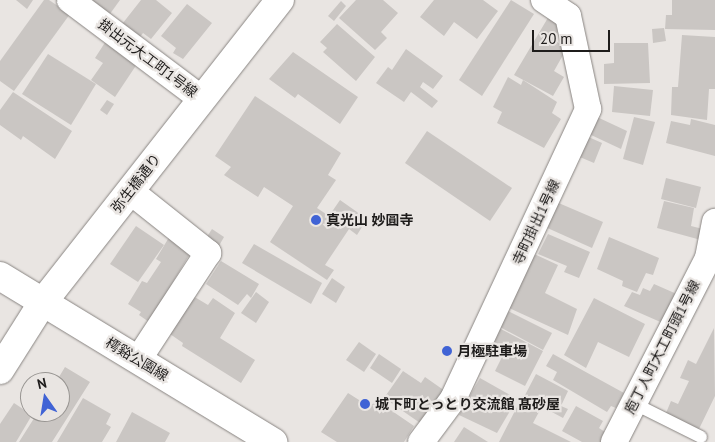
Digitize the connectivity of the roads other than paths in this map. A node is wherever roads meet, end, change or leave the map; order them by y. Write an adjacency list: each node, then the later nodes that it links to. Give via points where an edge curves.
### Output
1 (70, 0): 4 (street, 掛出元大工町1号線)
2 (280, 0): 4 (street, 弥生橋通り)
3 (544, 0): 14 (street, 寺町掛出1号線, via 568,16 588,108 453,399)
4 (202, 99): 5 (street, 弥生橋通り)
5 (130, 191): 8 (street, 弥生橋通り); 9 (street, via 208,253)
6 (715, 222): 11 (street, 庖丁人町大工町頭1号線, via 708,258)
7 (0, 276): 8 (street, 樗谿公園線)
8 (43, 302): 9 (street, 樗谿公園線); 10 (street, 弥生橋通り)
9 (138, 360): 13 (street, 樗谿公園線)
10 (0, 370)
11 (633, 404): 12 (lane); 15 (street, 庖丁人町大工町頭1号線)
12 (701, 437)
13 (273, 442)
14 (421, 442)
15 (614, 442)

